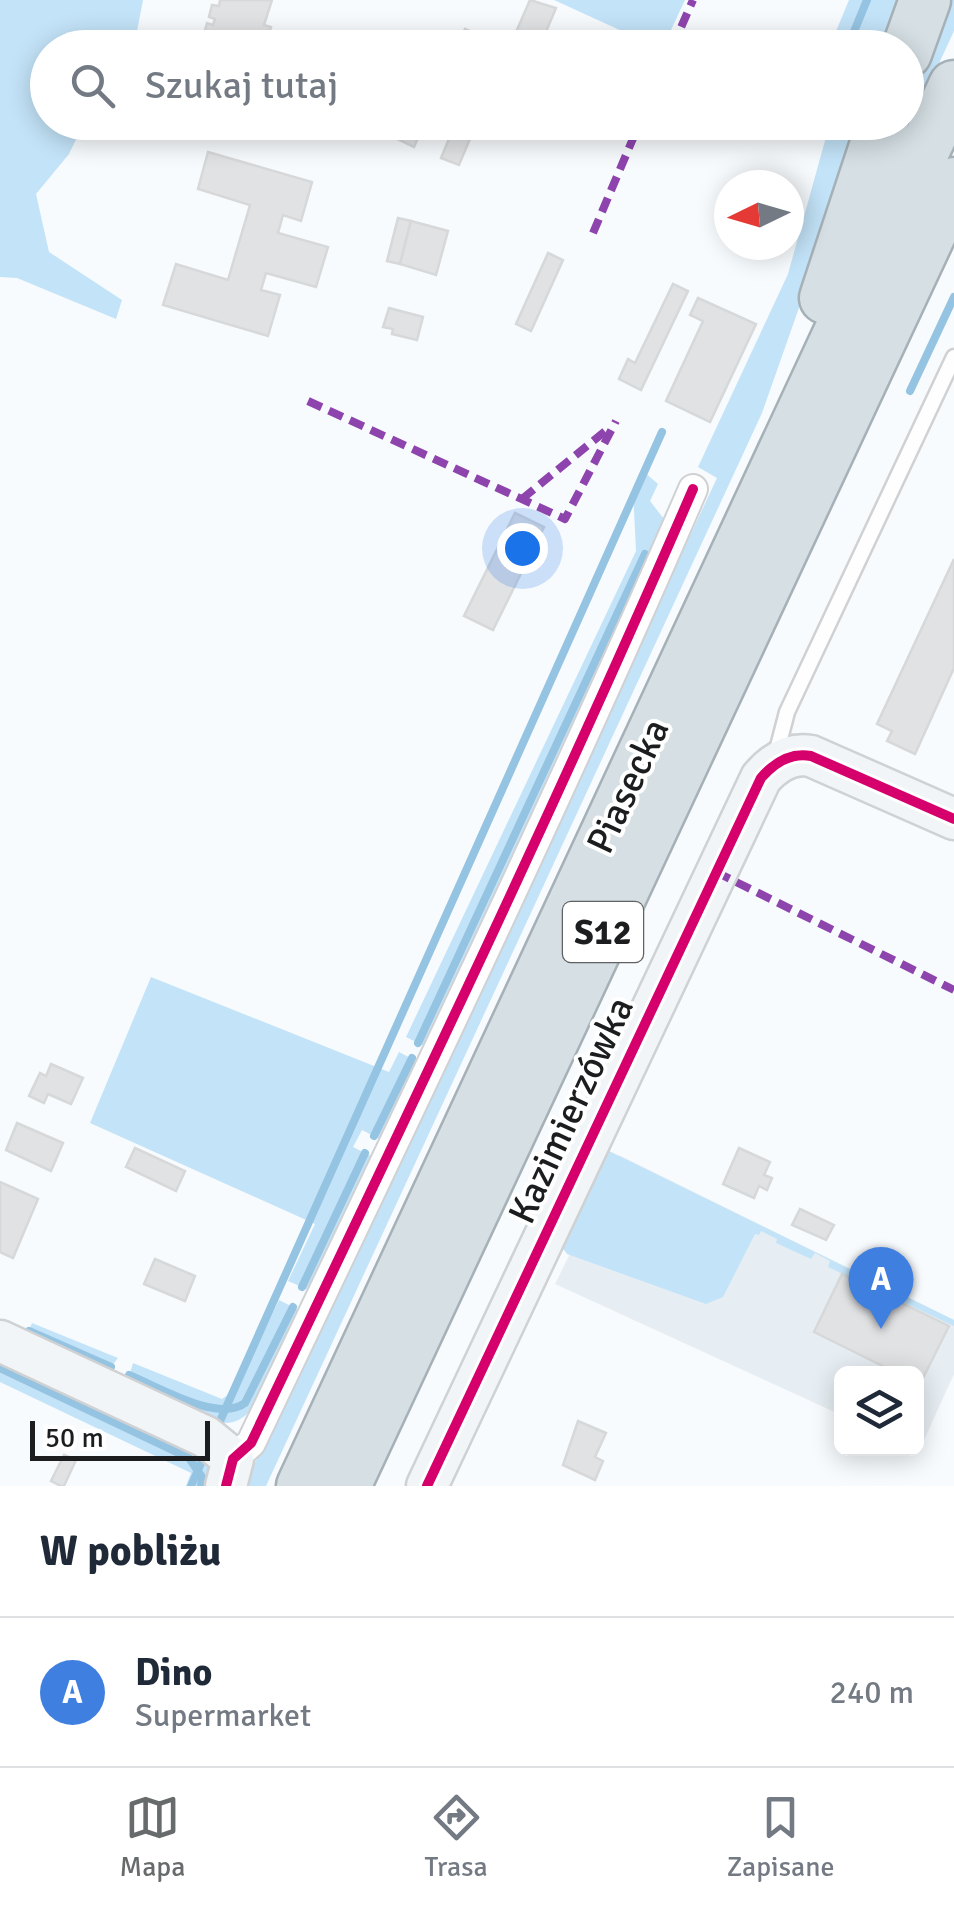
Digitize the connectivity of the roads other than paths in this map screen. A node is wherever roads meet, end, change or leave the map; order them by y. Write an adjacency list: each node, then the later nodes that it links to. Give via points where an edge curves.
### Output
1 (925, 0): 2 (highway)
2 (914, 30)
3 (954, 86): 8 (highway, Piasecka / S12)
4 (878, 140): 8 (highway)
5 (954, 183): 14 (highway, Piasecka / S12)
6 (954, 357): 9 (lane, via 787,712)
7 (694, 489): 12 (street, via 434,1061 251,1443)
8 (716, 599): 13 (highway, Piasecka / S12)
9 (774, 763): 10 (street, via 811,756); 15 (street, Kazimierzówka, via 723,856)
10 (954, 819)
11 (0, 1342): 12 (street, via 206,1437)
12 (230, 1472)
13 (302, 1486)
14 (345, 1486)
15 (428, 1486)

